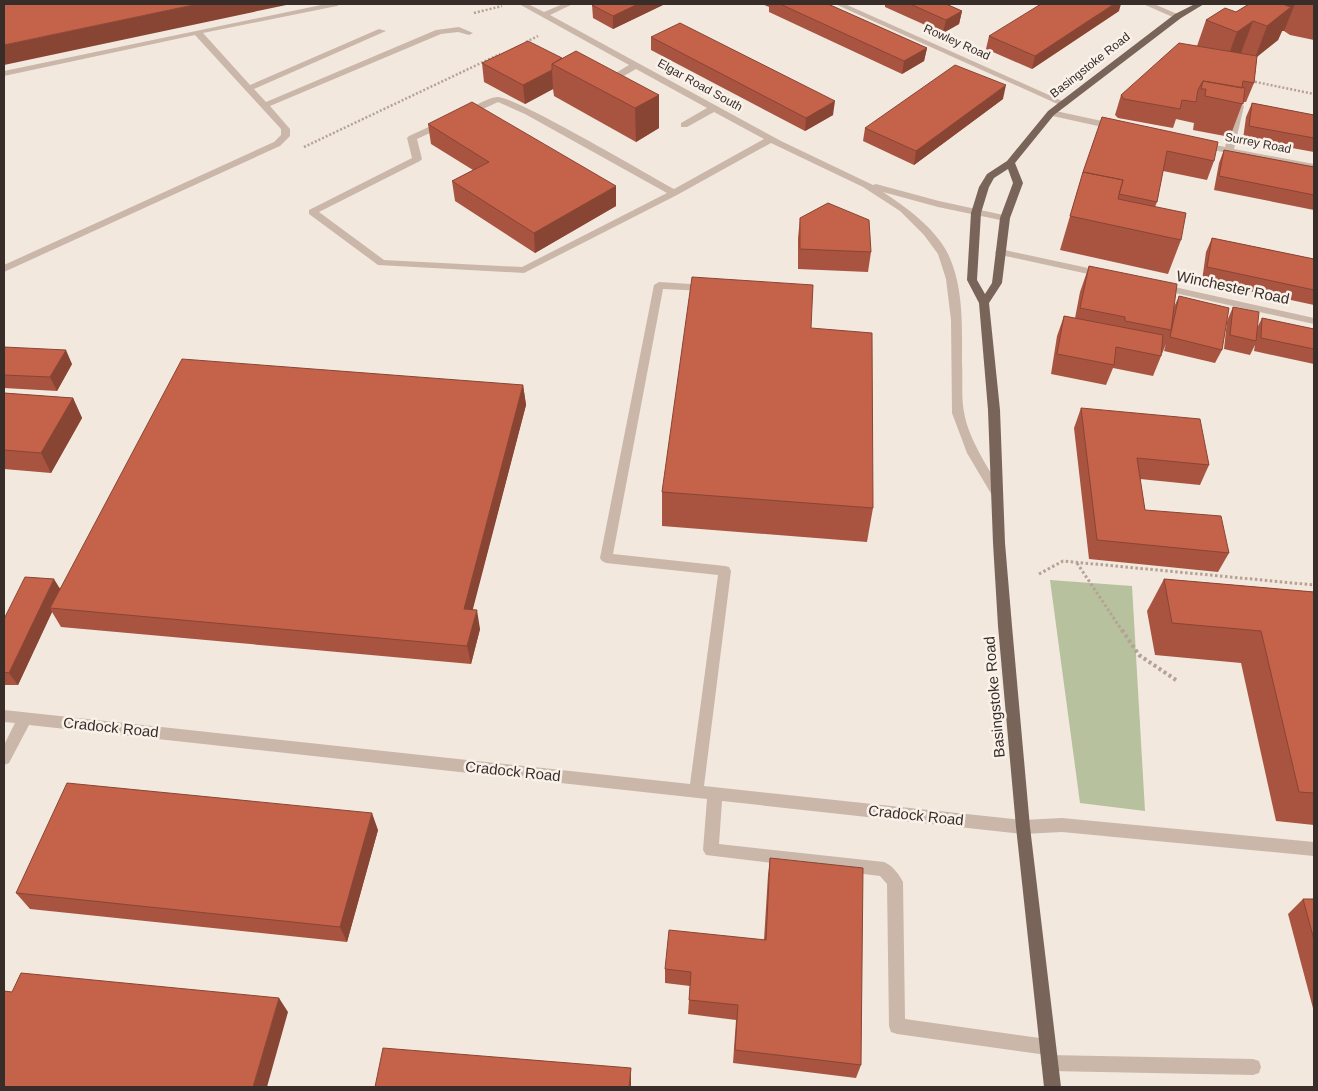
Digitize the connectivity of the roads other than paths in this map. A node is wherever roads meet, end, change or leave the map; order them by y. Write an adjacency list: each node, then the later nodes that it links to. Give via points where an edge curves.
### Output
1 (337, 4): 10 (street)
2 (523, 4): 7 (street, Elgar Road South)
3 (569, 4): 7 (street)
4 (839, 4): 16 (street, Rowley Road)
5 (1147, 4): 8 (street)
6 (1200, 4): 8 (main road, Basingstoke Road)
7 (544, 15): 12 (street, Elgar Road South)
8 (1178, 16): 16 (main road, Basingstoke Road)
9 (382, 31): 15 (street)
10 (197, 32): 13 (street); 15 (street)
11 (469, 33): 17 (street, via 453,29 439,32)
12 (636, 65): 14 (street); 19 (street, Elgar Road South)
13 (4, 73)
14 (608, 82)
15 (250, 88): 17 (street)
16 (1064, 104): 20 (main road, Basingstoke Road)
17 (265, 105): 33 (street, via 286,129 285,136 277,144)
18 (1240, 106): 25 (street)
19 (714, 108): 21 (street); 23 (street, Elgar Road South)
20 (1051, 114): 22 (street); 26 (main road, Basingstoke Road)
21 (684, 125)
22 (1126, 129)
23 (772, 139): 28 (street, Elgar Road South); 29 (street)
24 (1192, 143): 25 (street, Surrey Road)
25 (1229, 150): 27 (street, Surrey Road)
26 (1010, 163): 30 (main road, Basingstoke Road, via 990,176); 31 (main road, via 1018,182)
27 (1314, 167)
28 (866, 185): 30 (street, Elgar Road South); 39 (street, Elgar Road South, via 903,209 943,254 951,279 956,320 958,413 972,453)
29 (674, 193): 29 (street, via 524,270 382,263 312,212 417,159 412,138 498,99 528,112)
30 (976, 213): 31 (street, Elgar Road South); 37 (main road, Basingstoke Road, via 972,280)
31 (1005, 218): 32 (main road)
32 (1000, 252): 34 (street); 37 (main road, via 997,283)
33 (4, 269)
34 (1110, 276)
35 (1149, 284): 38 (street, Winchester Road)
36 (716, 289): 43 (street, via 659,285 606,558 724,571)
37 (984, 303): 39 (main road, Basingstoke Road)
38 (1314, 320)
39 (998, 494): 45 (main road, Basingstoke Road, via 1005,626)
40 (4, 716): 41 (street, Cradock Road)
41 (25, 718): 42 (street); 43 (street, Cradock Road)
42 (4, 759)
43 (696, 791): 44 (street, Cradock Road)
44 (715, 793): 45 (street, Cradock Road); 47 (street, via 711,850 884,869 895,882 897,1026)
45 (1023, 827): 46 (street, Cradock Road, via 1062,825); 47 (main road, Basingstoke Road)
46 (1314, 849)
47 (1048, 1055): 48 (street); 49 (main road, Basingstoke Road)
48 (1253, 1067)
49 (1052, 1087)

